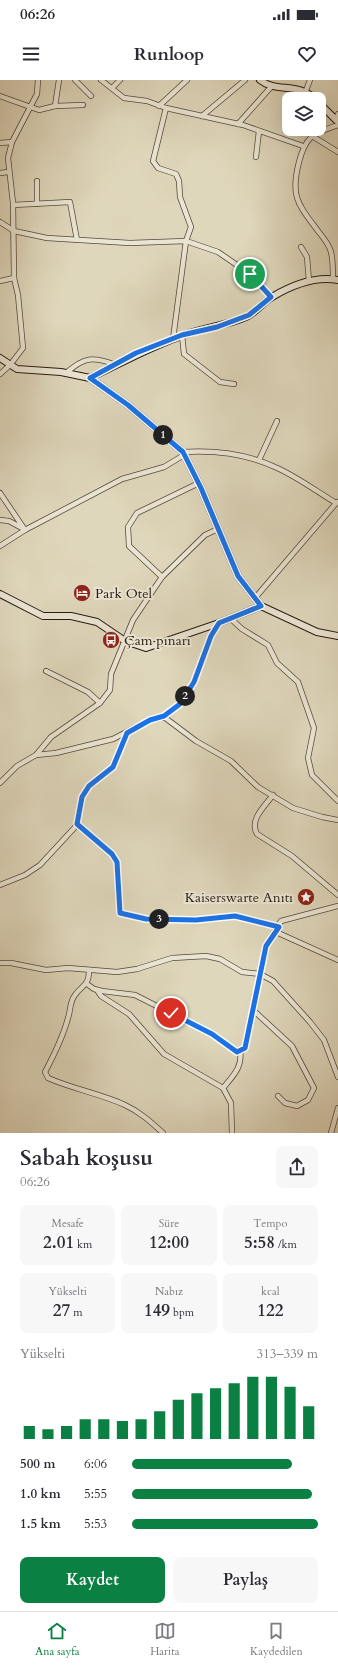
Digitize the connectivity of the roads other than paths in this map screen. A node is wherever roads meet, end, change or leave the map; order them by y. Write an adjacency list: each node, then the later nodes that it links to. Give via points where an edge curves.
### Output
1 (38, 80): 19 (street, via 37,94)
2 (58, 80): 17 (street)
3 (75, 80): 15 (street)
4 (101, 80): 11 (street)
5 (120, 80): 11 (street)
6 (187, 80): 18 (street)
7 (245, 80): 22 (street)
8 (260, 80): 10 (street)
9 (310, 80): 13 (street)
10 (271, 87): 12 (street, via 293,87); 24 (street)
11 (112, 88): 18 (street, via 124,98 147,101)
12 (303, 92)
13 (305, 92)
14 (0, 96): 19 (street)
15 (91, 96)
16 (83, 104): 17 (street)
17 (55, 106): 19 (street, via 39,110)
18 (159, 106): 20 (street)
19 (30, 107): 28 (street)
20 (166, 108): 22 (street); 41 (street, via 154,161 158,168 176,174 179,181 180,197 190,227)
21 (326, 110): 23 (street)
22 (202, 116): 24 (street)
23 (337, 120): 25 (street)
24 (238, 124): 26 (street)
25 (326, 127)
26 (259, 131): 30 (street); 32 (street)
27 (312, 136): 30 (street); 31 (street)
28 (12, 142): 29 (street); 33 (street)
29 (0, 143)
30 (303, 146): 44 (street, via 295,176 294,192 331,251)
31 (338, 152)
32 (256, 157)
33 (8, 172): 34 (street); 37 (street)
34 (0, 173)
35 (37, 181): 36 (street)
36 (37, 204): 37 (street); 40 (street, via 70,202)
37 (13, 205): 39 (street)
38 (0, 222): 39 (street)
39 (14, 231): 40 (street, via 47,238); 43 (street)
40 (77, 240): 41 (street)
41 (186, 241): 47 (street, via 218,252 250,274); 49 (street)
42 (301, 247): 46 (street, via 307,257)
43 (14, 278): 45 (street); 51 (street, via 23,348)
44 (336, 280): 46 (street, via 324,278)
45 (0, 281)
46 (309, 281): 47 (street)
47 (271, 297): 48 (street, via 249,315 217,327)
48 (182, 335): 49 (street); 56 (street, via 184,354 189,360 220,382)
49 (173, 339): 52 (street, via 136,353)
50 (0, 358): 51 (street)
51 (10, 365): 53 (street, via 16,369); 54 (street)
52 (116, 365): 53 (street, via 89,358 79,362); 55 (street)
53 (66, 373): 55 (street)
54 (0, 374)
55 (90, 378): 58 (street, via 128,405)
56 (234, 384)
57 (277, 421): 59 (street)
58 (183, 454): 59 (street, via 205,450); 60 (street); 65 (street, via 164,467 122,479)
59 (259, 460): 62 (street)
60 (199, 483): 64 (street); 67 (street, via 137,514 128,527 129,546)
61 (0, 493): 65 (street)
62 (337, 502): 69 (street)
63 (0, 520): 65 (street, via 9,521)
64 (218, 529): 67 (street, via 205,535); 69 (street, via 238,576)
65 (25, 530): 66 (street)
66 (0, 546)
67 (162, 577): 76 (street, via 133,620)
68 (0, 594): 76 (street, via 43,616 71,616 97,622)
69 (255, 598): 70 (street)
70 (261, 606): 71 (street); 74 (street)
71 (230, 618): 72 (street); 84 (street, via 242,629 268,645 277,663 298,682 314,728 308,758 312,775)
72 (219, 623): 76 (street, via 146,648); 79 (street, via 211,636 194,682 180,704)
73 (338, 631): 74 (street)
74 (317, 632): 75 (street)
75 (338, 636)
76 (126, 641): 78 (street, via 111,674 110,690)
77 (46, 670): 78 (street, via 88,692)
78 (100, 702): 81 (street, via 51,736)
79 (164, 716): 80 (street, via 150,720); 83 (street, via 196,741 231,761 258,787)
80 (127, 733): 81 (street, via 78,748); 86 (street, via 113,767 89,786 82,797)
81 (36, 755): 82 (street, via 17,766)
82 (0, 783)
83 (273, 795): 85 (street, via 293,808); 88 (street, via 254,822 253,828 257,834 292,856)
84 (338, 801)
85 (338, 820)
86 (77, 824): 87 (street, via 40,865 25,875); 90 (street, via 112,854 117,862 120,913 146,919 196,920 235,916)
87 (0, 885)
88 (338, 895)
89 (338, 906): 90 (street, via 281,921)
90 (277, 929): 91 (street); 94 (street, via 266,946)
91 (338, 960)
92 (0, 963): 93 (street, via 46,970)
93 (89, 970): 94 (street, via 117,972 137,969 172,958 206,956 220,959 242,972); 95 (street)
94 (260, 974): 97 (street); 99 (street, via 274,981 324,1040)
95 (87, 984): 96 (street); 103 (street, via 75,994 70,1003 66,1023 45,1072 48,1078 125,1105 147,1118)
96 (96, 990): 98 (street, via 135,995 212,1034 237,1052); 100 (street, via 129,1014 164,1054)
97 (253, 1010): 98 (street, via 245,1048); 101 (street, via 292,1046 314,1088 308,1100 297,1106 285,1103)
98 (240, 1050): 100 (street, via 241,1063)
99 (338, 1077)
100 (223, 1088): 104 (street, via 231,1103)
101 (278, 1096)
102 (338, 1108): 105 (street)
103 (163, 1133)
104 (232, 1133)
105 (331, 1133)

